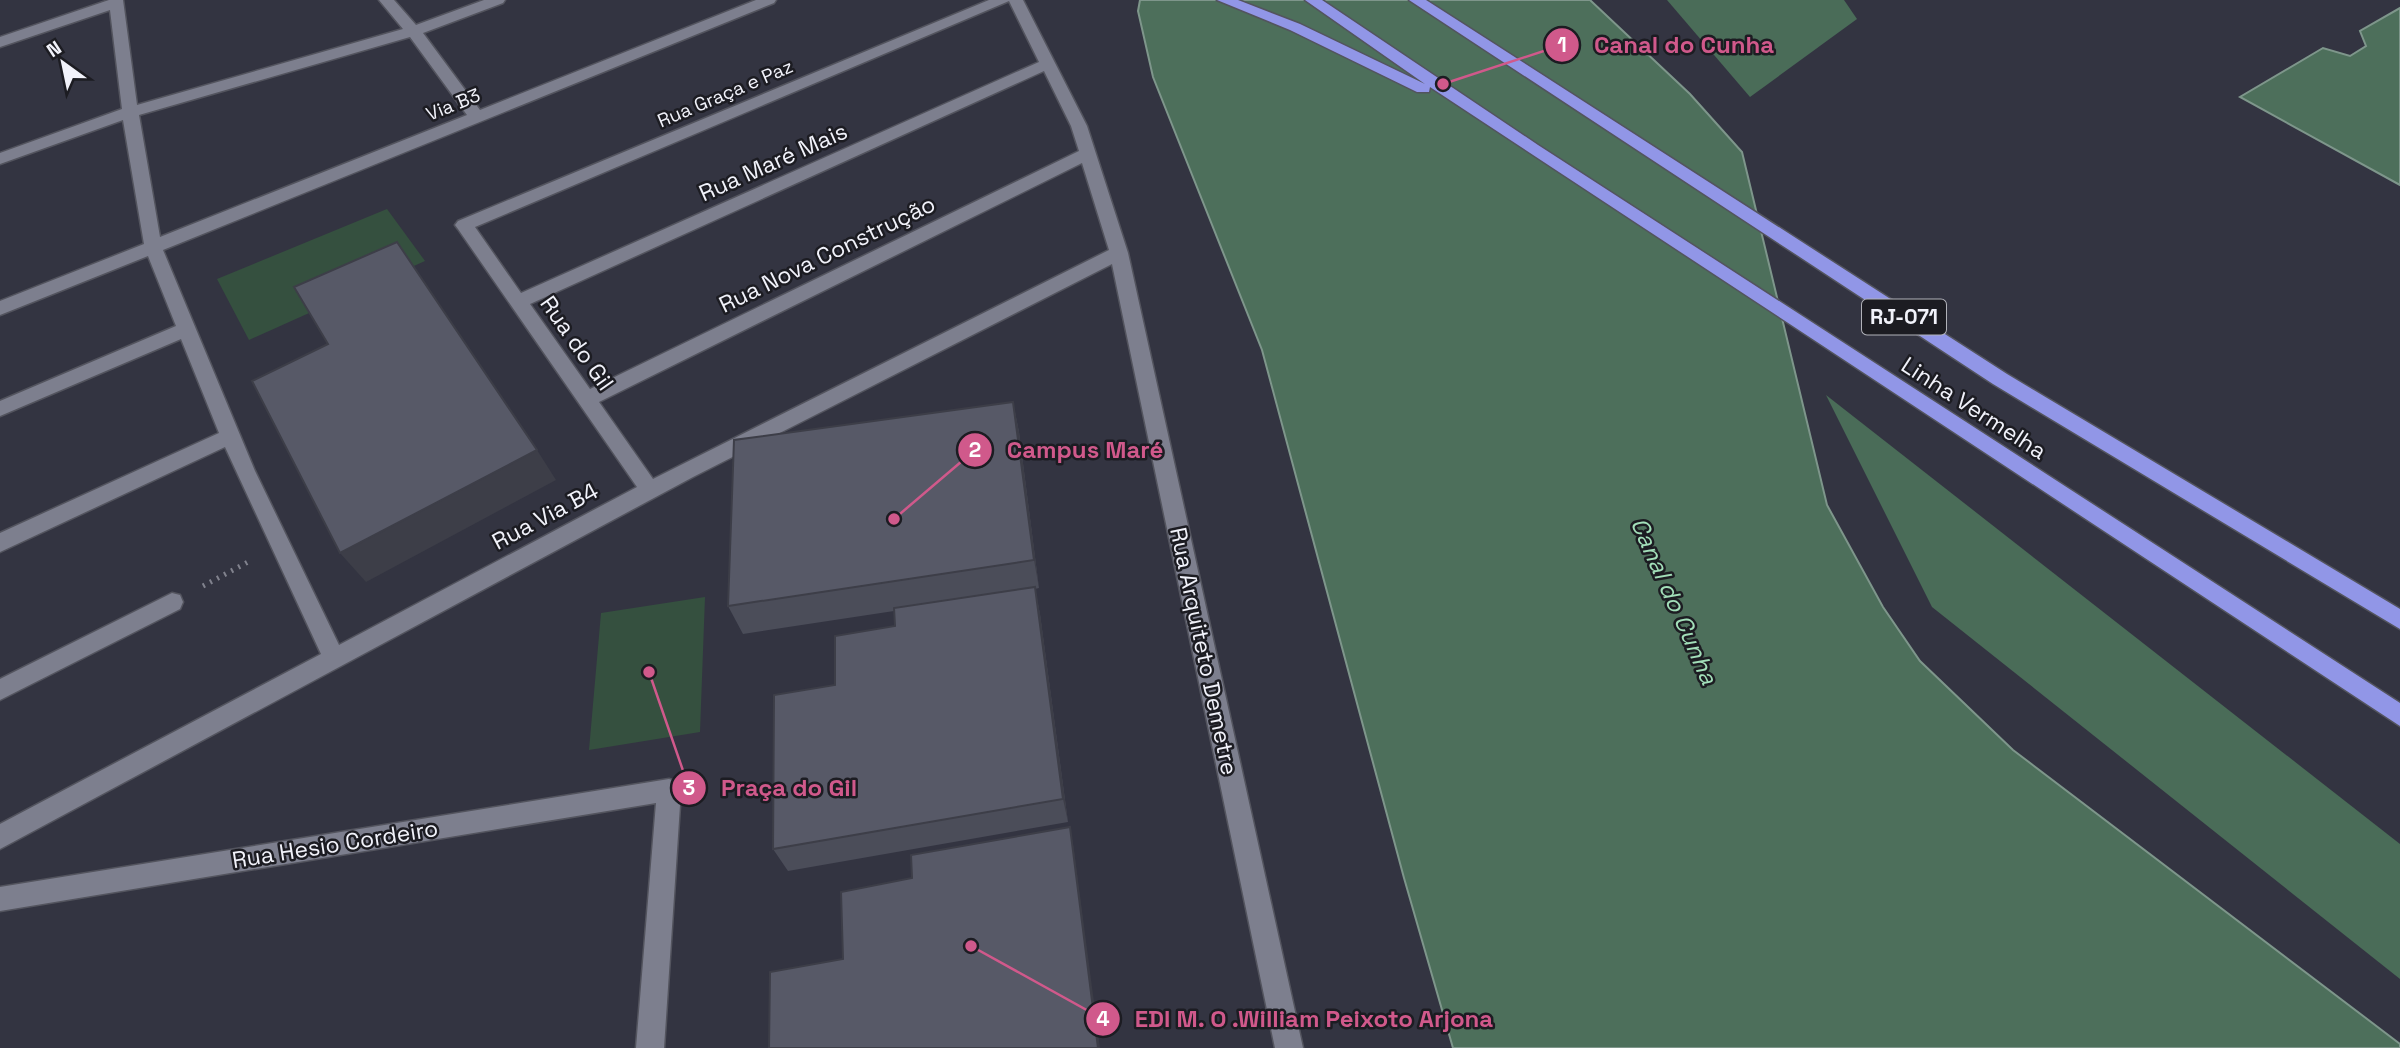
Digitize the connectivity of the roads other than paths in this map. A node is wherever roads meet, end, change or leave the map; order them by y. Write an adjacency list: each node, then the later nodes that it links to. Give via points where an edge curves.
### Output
1 (386, 0): 10 (street)
2 (498, 0): 10 (street)
3 (769, 0): 14 (street, Via B3)
4 (1002, 0): 18 (street, Rua Graça e Paz)
5 (1016, 0): 12 (street, Rua Arquiteto Demetre)
6 (1224, 0): 15 (highway, via 1345,50)
7 (1312, 0): 15 (highway, Linha Vermelha / RJ-071)
8 (1416, 0): 30 (highway, Linha Vermelha / RJ-071, via 2000,379)
9 (116, 1): 11 (street); 13 (street)
10 (413, 31): 13 (street); 14 (street)
11 (0, 42)
12 (1047, 64): 16 (street, Rua Arquiteto Demetre); 21 (street, Rua Maré Mais)
13 (130, 113): 17 (street); 19 (street)
14 (477, 117): 19 (street, Via B3)
15 (1532, 149): 33 (highway, Linha Vermelha / RJ-071)
16 (1088, 153): 20 (street, Rua Arquiteto Demetre); 24 (street, Rua Nova Construção)
17 (0, 159)
18 (464, 225): 21 (street, Rua do Gil)
19 (153, 247): 22 (street, Via B3); 23 (street)
20 (1119, 253): 27 (street, Rua Via B4); 37 (street, Rua Arquiteto Demetre)
21 (518, 302): 24 (street, Rua do Gil)
22 (0, 308)
23 (185, 330): 25 (street); 26 (street)
24 (586, 399): 27 (street, Rua do Gil)
25 (0, 409)
26 (231, 436): 28 (street); 31 (street)
27 (650, 490): 31 (street, Rua Via B4)
28 (0, 543)
29 (172, 602): 32 (street)
30 (2400, 620)
31 (334, 658): 34 (street, Rua Via B4)
32 (0, 690)
33 (2400, 716)
34 (0, 836)
35 (0, 899): 36 (street, Rua Hesio Cordeiro, via 669,789)
36 (650, 1048)
37 (1289, 1048)

